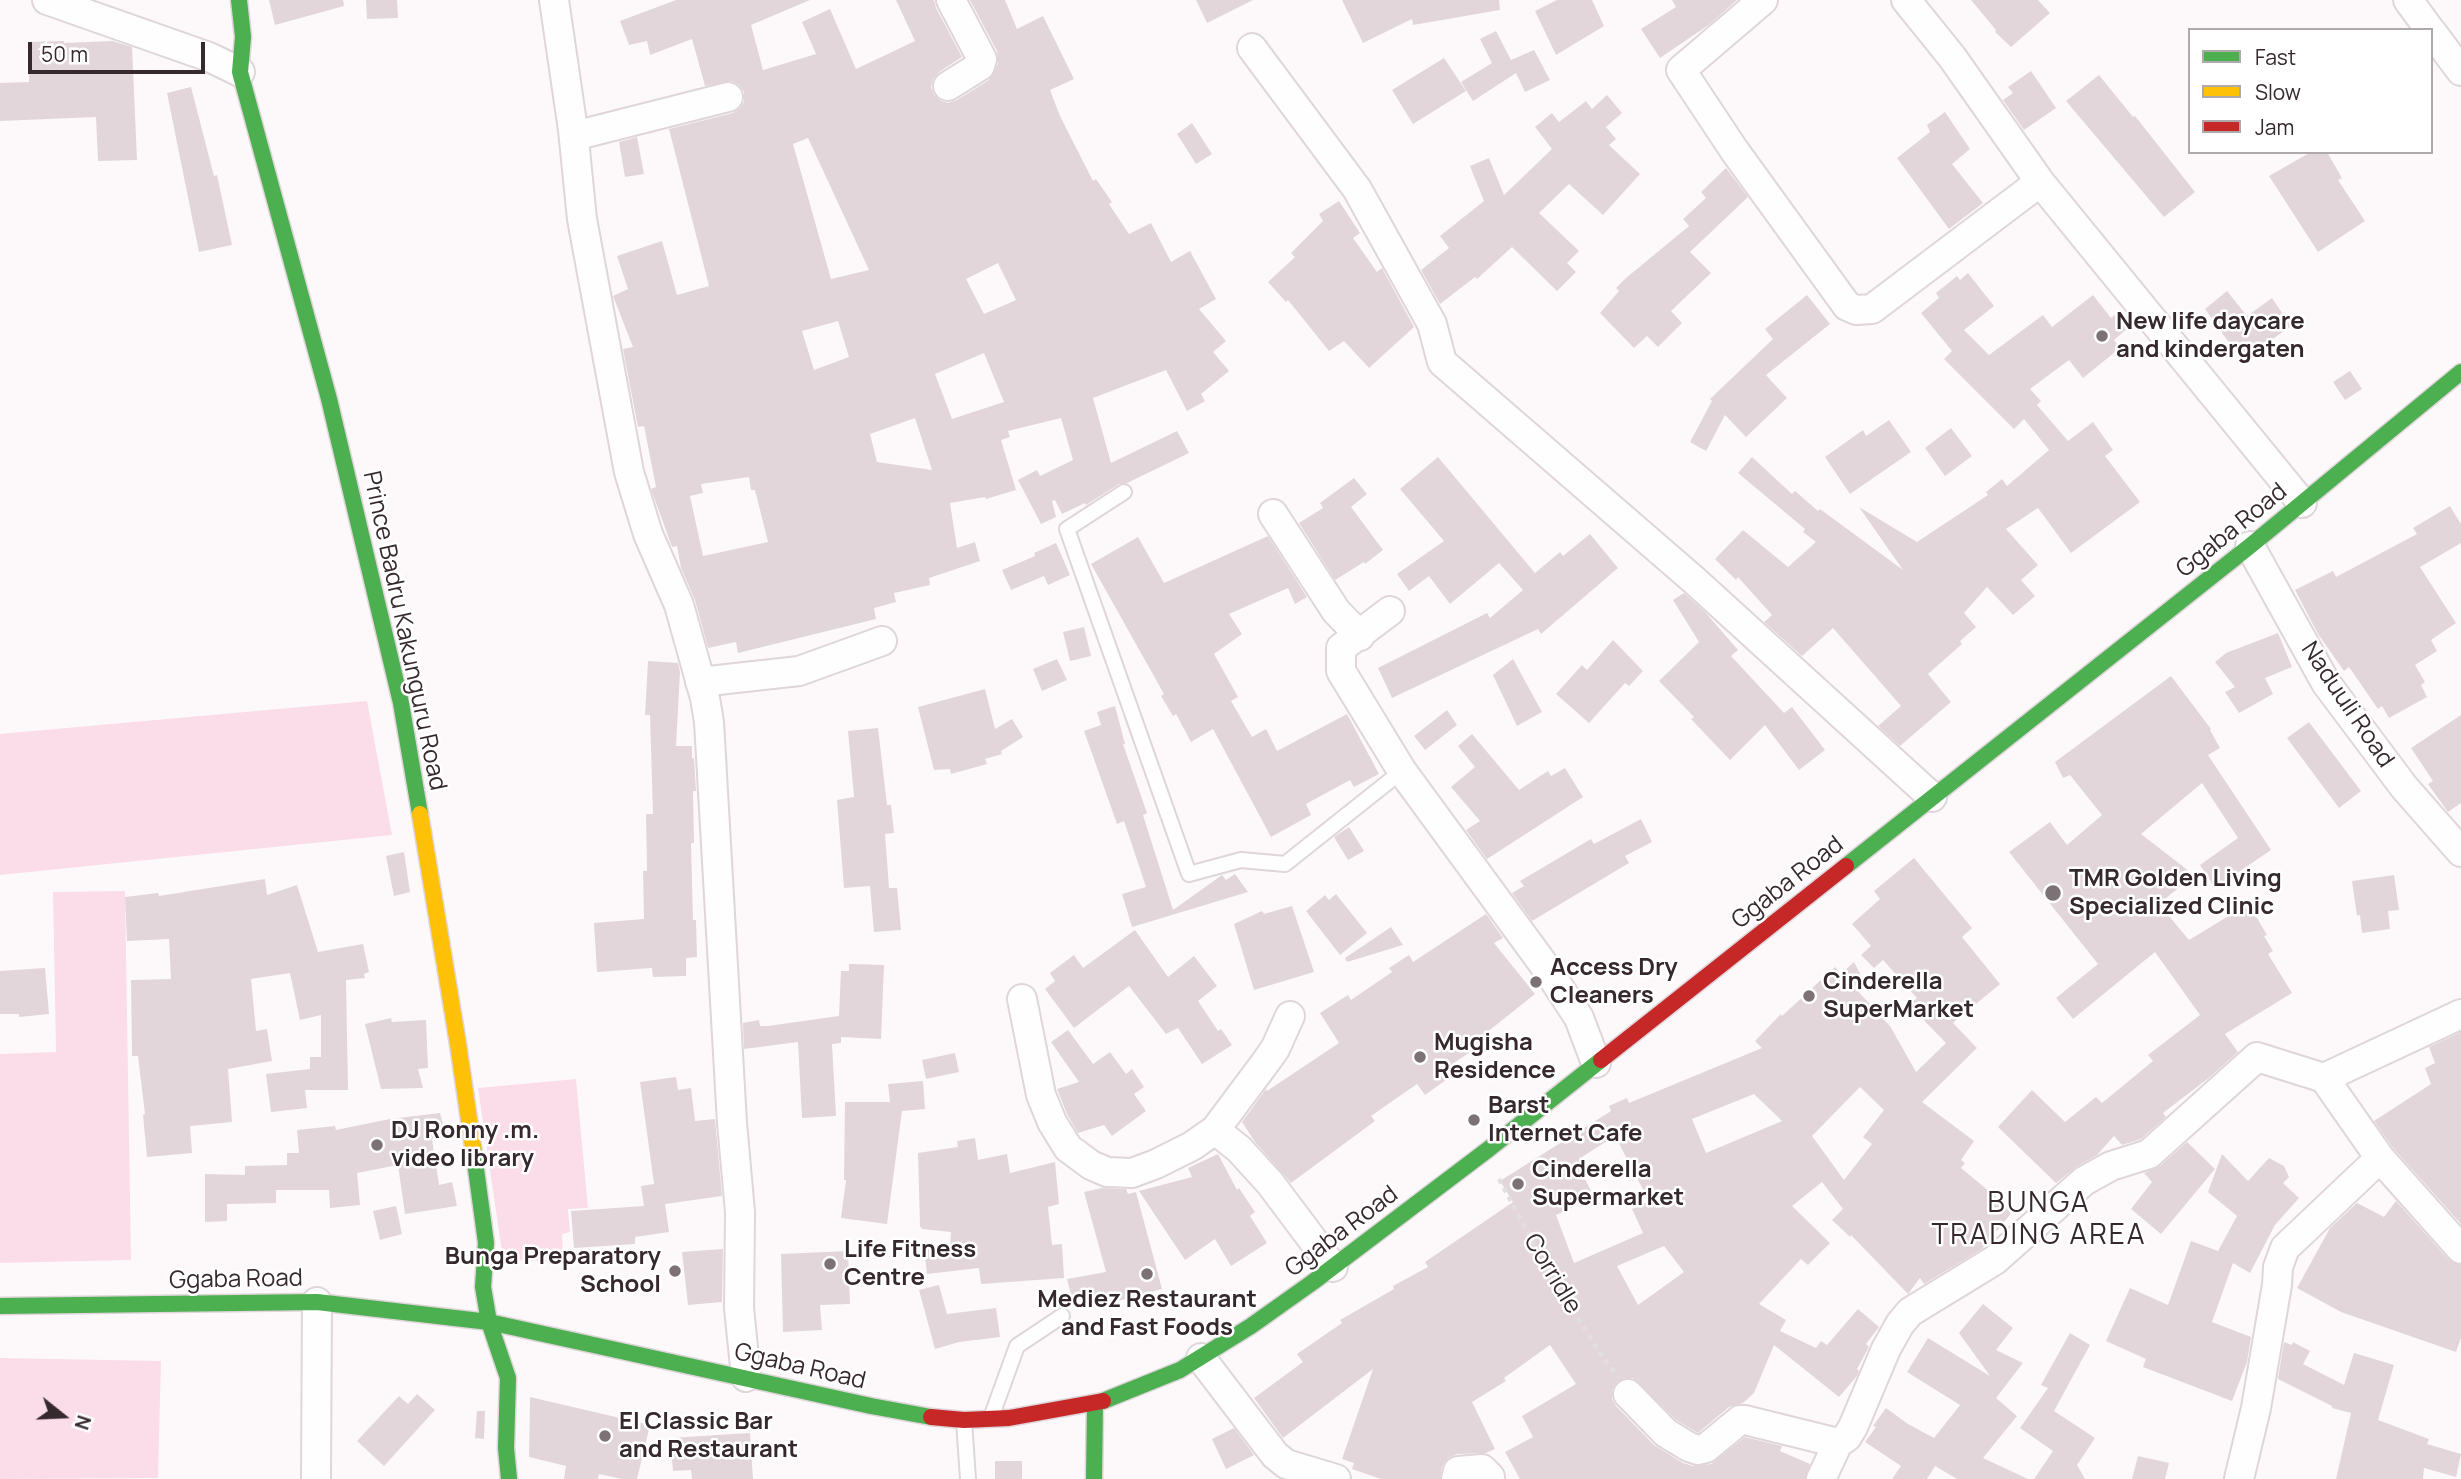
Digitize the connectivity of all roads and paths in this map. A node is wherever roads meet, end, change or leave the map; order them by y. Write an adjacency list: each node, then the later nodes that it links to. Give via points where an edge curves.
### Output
1 (47, 0): 12 (street)
2 (239, 0): 12 (main road, Prince Badru Kakunguru Road)
3 (554, 0): 15 (street)
4 (951, 0): 13 (street, via 982,59 980,66)
5 (1763, 0): 16 (street, via 1681,70 1847,306 1872,309)
6 (1906, 0): 16 (street)
7 (2408, 0): 8 (street)
8 (2429, 28)
9 (2433, 34): 11 (street)
10 (1252, 48): 27 (street, via 1357,189 1432,324 1442,362 1695,581)
11 (2461, 71)
12 (240, 72): 42 (main road, Prince Badru Kakunguru Road, via 329,399 401,703 458,1044 486,1243 483,1287)
13 (948, 86)
14 (728, 97): 15 (street)
15 (574, 136): 25 (street, via 582,219 629,472 648,534 679,605)
16 (2040, 182): 19 (street)
17 (2461, 372): 19 (main road, Ggaba Road)
18 (1124, 492): 26 (lane, via 1067,529 1189,874 1241,860 1285,864)
19 (2302, 503): 21 (main road, Ggaba Road)
20 (1273, 514): 23 (street, via 1336,611)
21 (2250, 546): 27 (main road, Ggaba Road); 28 (street, Naduuli Road, via 2326,683 2404,787)
22 (1390, 611): 23 (street)
23 (1360, 636): 26 (street, via 1341,648 1341,671)
24 (883, 641): 25 (street, via 799,671)
25 (700, 682): 44 (street, via 709,722)
26 (1402, 771): 32 (street, via 1566,998)
27 (1932, 797): 32 (main road, Ggaba Road)
28 (2457, 843)
29 (1022, 999): 34 (street, via 1041,1095 1052,1122 1068,1148 1091,1165 1107,1172 1132,1173 1192,1146)
30 (2461, 1014): 33 (street)
31 (1290, 1016): 34 (street, via 1275,1049)
32 (1596, 1063): 35 (main road, Ggaba Road)
33 (2324, 1078): 36 (street); 49 (street, via 2257,1057 2150,1154 2111,1166 2084,1181 1995,1260 1910,1312 1886,1349 1853,1427)
34 (1215, 1130): 38 (street, via 1270,1183)
35 (1490, 1148): 38 (main road, Ggaba Road); 45 (path, Corridle, via 1500,1181 1543,1261)
36 (2380, 1158): 37 (street); 58 (street, via 2285,1248)
37 (2461, 1249)
38 (1333, 1267): 43 (main road, Ggaba Road)
39 (317, 1302): 40 (main road, Ggaba Road); 42 (main road, Ggaba Road); 51 (street)
40 (0, 1306)
41 (1062, 1316): 48 (lane, via 1017,1346)
42 (489, 1322): 44 (main road, Ggaba Road); 52 (main road, Prince Badru Kakunguru Road, via 508,1378)
43 (1201, 1358): 46 (main road, Ggaba Road); 55 (street, via 1275,1455 1286,1464)
44 (746, 1377): 47 (main road, Ggaba Road, via 893,1411)
45 (1628, 1394): 49 (street, via 1666,1433 1698,1450 1740,1420)
46 (1094, 1404): 48 (main road, Ggaba Road); 54 (main road)
47 (964, 1420): 48 (main road, Ggaba Road); 53 (lane)
48 (991, 1420)
49 (1838, 1443): 57 (street)
50 (1490, 1477): 56 (street, via 1482,1469 1458,1471)
51 (316, 1479)
52 (509, 1479)
53 (968, 1479)
54 (1094, 1479)
55 (1336, 1479)
56 (1456, 1479)
57 (1821, 1479)
58 (2239, 1479)

